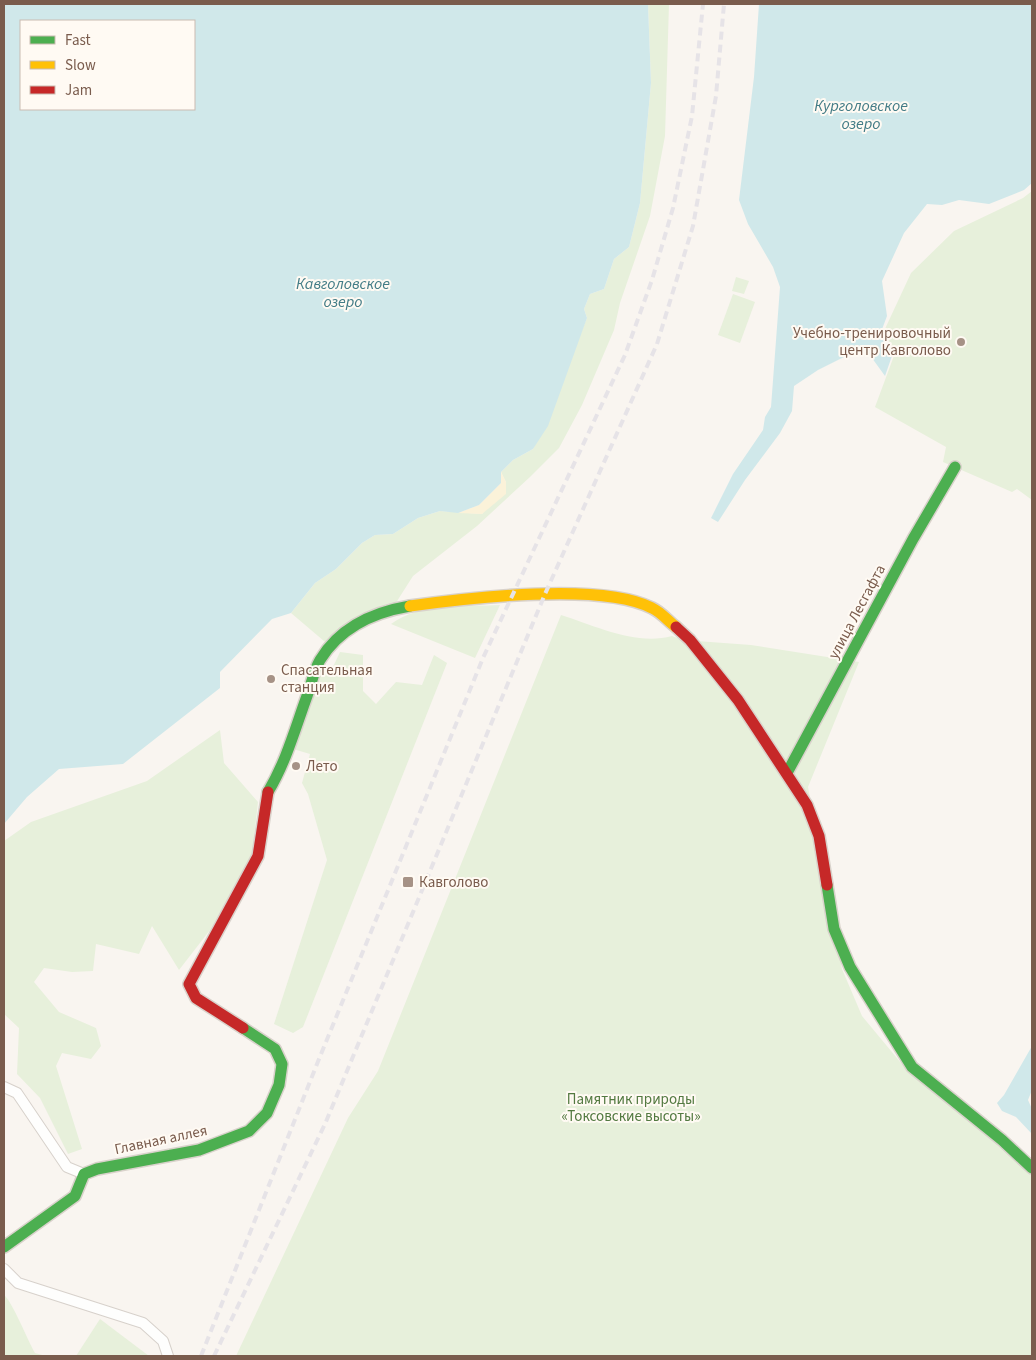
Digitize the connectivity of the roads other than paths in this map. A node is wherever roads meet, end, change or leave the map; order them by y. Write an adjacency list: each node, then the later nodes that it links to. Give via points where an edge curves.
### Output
1 (956, 467): 2 (street, улица Лесгафта, via 913,539)
2 (787, 773): 4 (street, via 807,805 819,836 834,929 850,968 912,1067); 5 (street, Главная аллея, via 738,700 690,640 653,608 616,596 545,594 426,604 392,609 364,619 344,632 320,660 280,772 268,794 258,856 190,984 196,998 275,1049 282,1064 279,1085 267,1113 249,1131 199,1150)
3 (4, 1087): 5 (street, via 17,1093 67,1167)
4 (1032, 1168)
5 (84, 1174): 6 (street, via 75,1196)
6 (4, 1247)
7 (4, 1269): 8 (street, via 18,1283 143,1323 163,1341)
8 (168, 1356)

